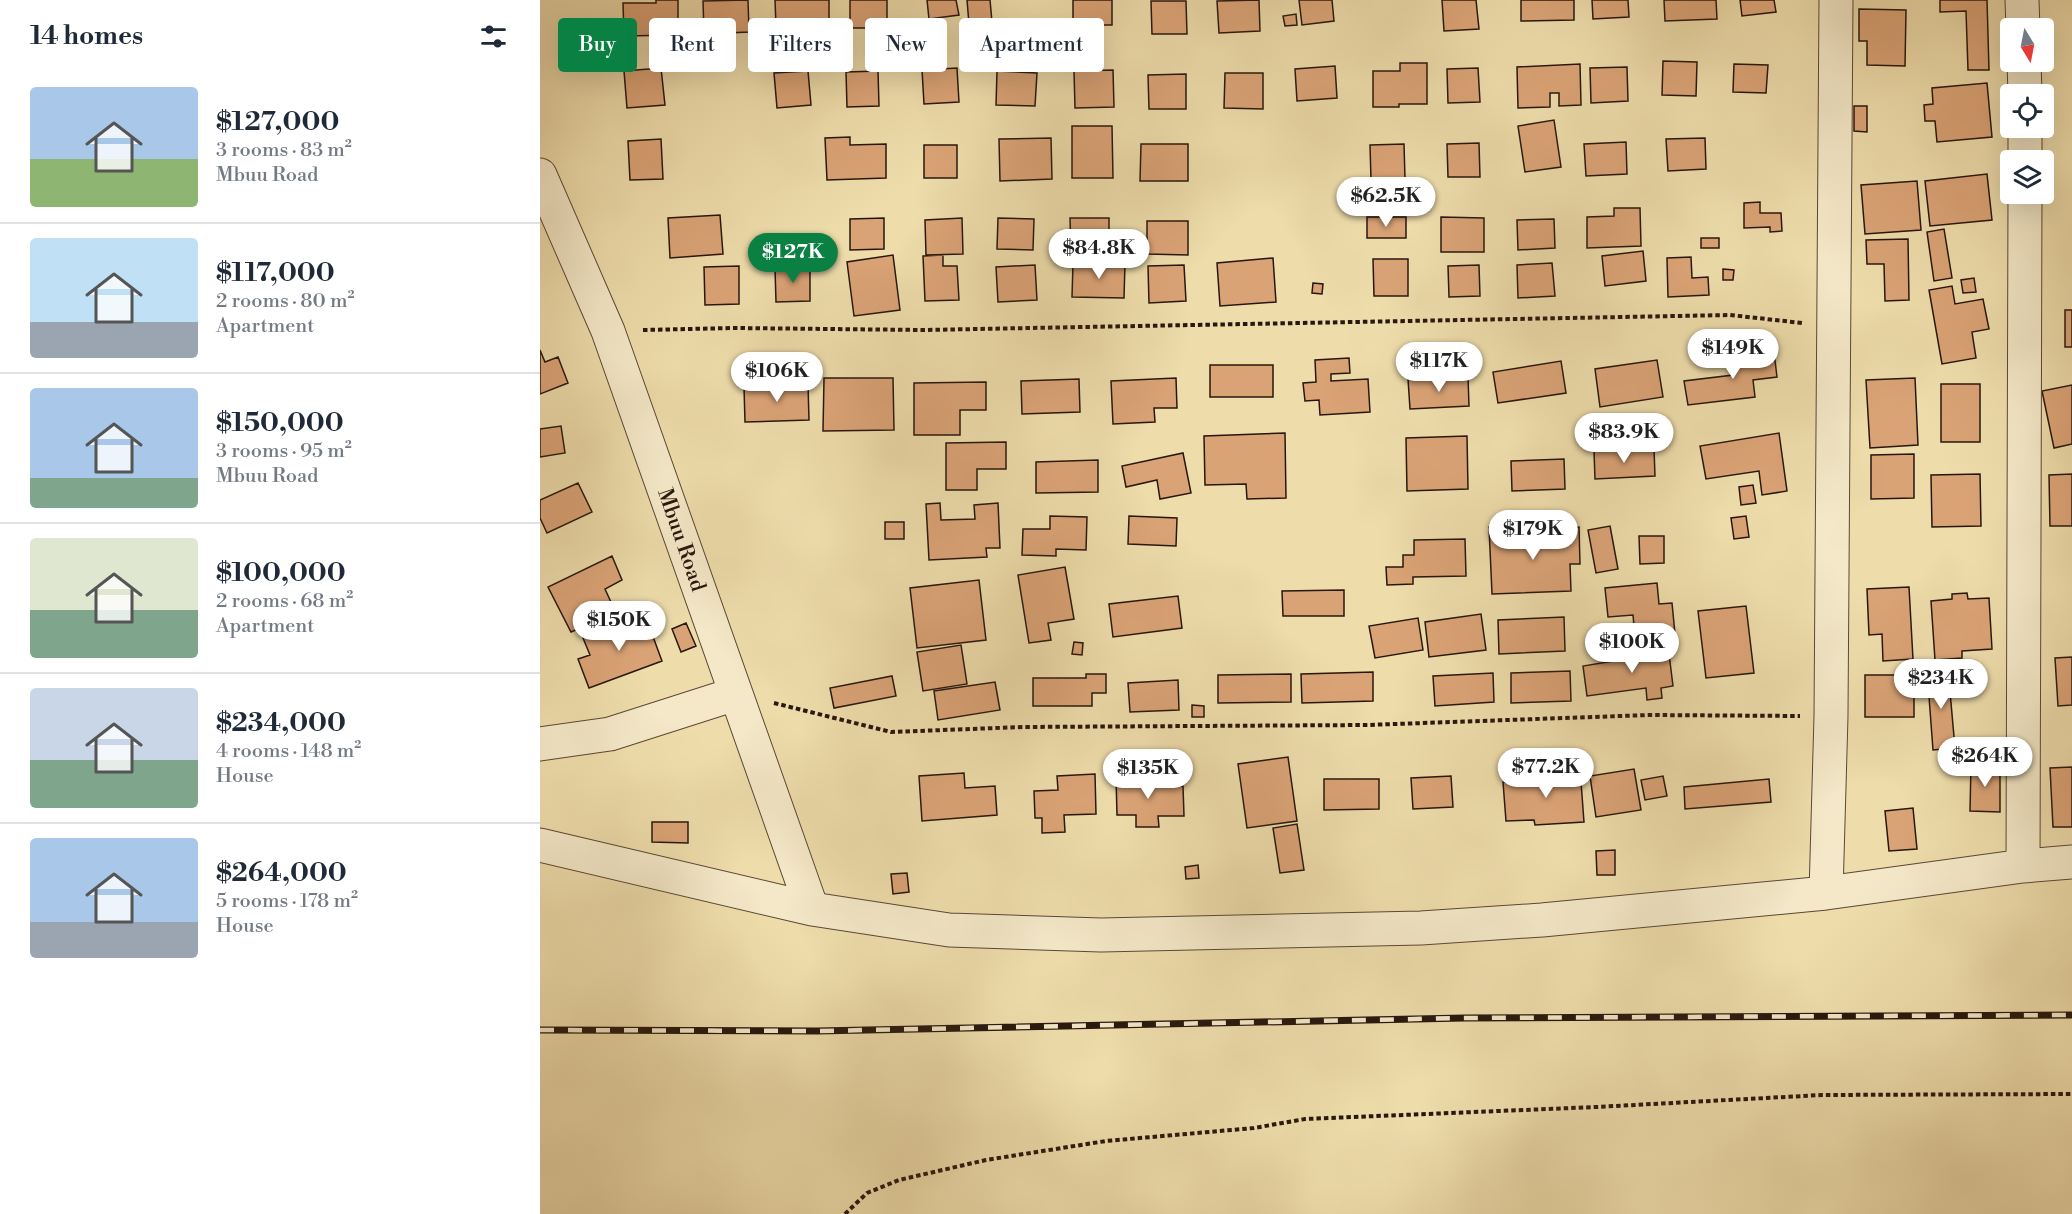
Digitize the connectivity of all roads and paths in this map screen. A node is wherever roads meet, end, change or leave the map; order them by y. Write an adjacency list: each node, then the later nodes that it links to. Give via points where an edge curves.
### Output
1 (1836, 0): 6 (street)
2 (2022, 0): 3 (street)
3 (2023, 18)
4 (540, 175): 7 (street, Mbuu Road)
5 (2025, 204): 13 (street)
6 (1835, 327): 7 (path, via 1730,315 923,330); 9 (street)
7 (608, 331): 8 (street, Mbuu Road)
8 (735, 694): 9 (path, via 891,732 1023,727 1367,725 1649,715); 10 (street, via 610,734); 15 (street, Mbuu Road)
9 (1831, 716): 14 (street)
10 (540, 744)
11 (540, 845): 15 (street)
12 (2072, 862): 13 (street)
13 (2023, 866): 14 (street)
14 (1826, 892): 15 (street, via 1421,928 1101,935 950,930)
15 (812, 909)
16 (2072, 1094): 17 (path, via 1822,1095 1305,1119 1254,1128 1106,1141 986,1160 899,1180 867,1193)
17 (845, 1214)

